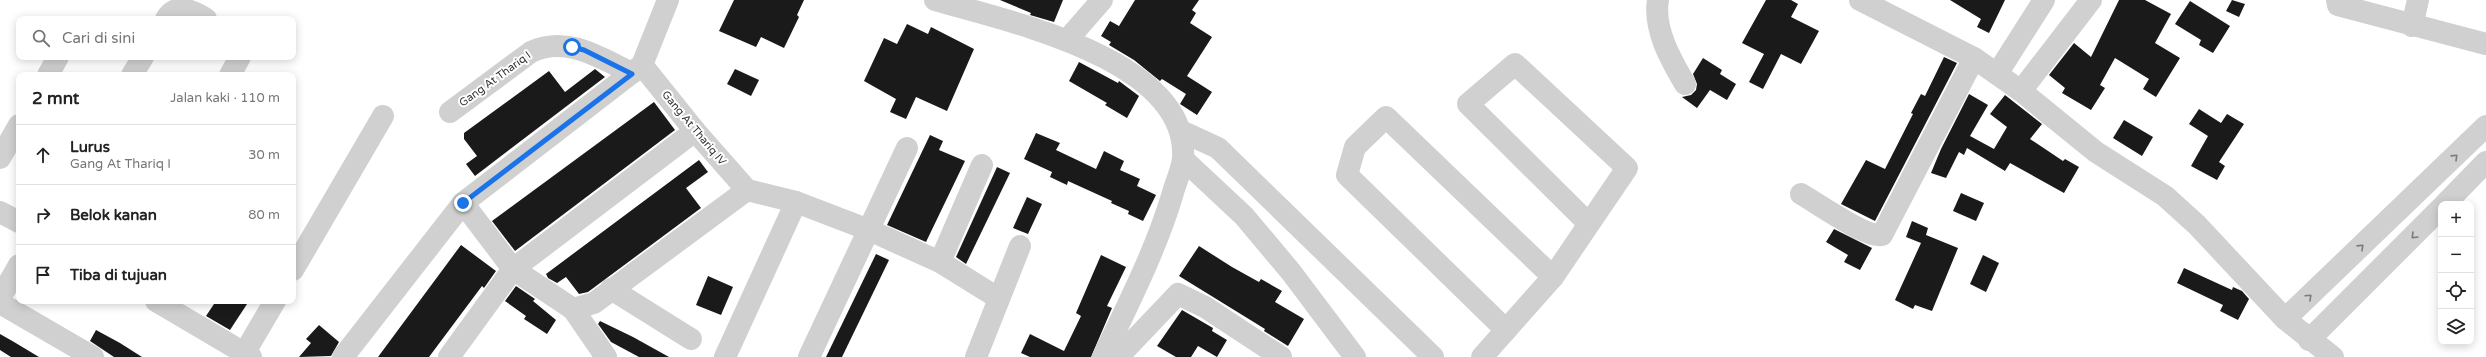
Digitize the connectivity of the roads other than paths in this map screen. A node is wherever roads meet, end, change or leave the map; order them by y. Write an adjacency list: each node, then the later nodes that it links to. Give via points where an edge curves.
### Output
1 (668, 0): 19 (street)
2 (935, 0): 13 (street)
3 (1102, 0): 13 (street)
4 (1658, 0): 24 (street, via 1662,34 1669,57)
5 (1860, 0): 15 (street)
6 (2044, 0): 23 (street)
7 (2091, 0): 25 (street)
8 (2337, 0): 12 (street, via 2338,5)
9 (2418, 0): 12 (street)
10 (168, 16): 11 (street, via 182,9 194,11)
11 (202, 16)
12 (2412, 26): 14 (street)
13 (1068, 39): 30 (street, via 1114,63 1156,92 1165,102)
14 (2485, 40)
15 (1974, 58): 23 (street); 38 (street, via 1882,235 1873,234 1848,222)
16 (56, 60): 20 (street)
17 (141, 60): 21 (street)
18 (238, 60): 22 (street)
19 (637, 69): 26 (street, Gang At Thariq I, via 584,50 558,45 543,46 531,52); 31 (street, Gang At Thariq IV); 41 (street)
20 (50, 72)
21 (134, 72)
22 (232, 72)
23 (1997, 74): 25 (street)
24 (1685, 84)
25 (2021, 91): 62 (street, via 2096,152 2145,182 2182,210)
26 (450, 112)
27 (383, 116): 49 (street)
28 (2486, 126): 52 (street, one-way to 28)
29 (16, 130): 33 (street)
30 (1181, 131): 34 (street); 78 (street, via 1218,148)
31 (695, 132): 37 (street, Gang At Thariq IV); 50 (street)
32 (907, 148): 46 (street)
33 (0, 158)
34 (1183, 159): 74 (street, via 1165,219 1143,275); 77 (street, via 1244,216 1291,272)
35 (2486, 162): 39 (street)
36 (982, 165): 48 (street)
37 (747, 190): 40 (street); 54 (street)
38 (1801, 194)
39 (2448, 201)
40 (796, 202): 46 (street); 71 (street)
41 (463, 203): 50 (street); 68 (street)
42 (2438, 211): 55 (street, one-way to 55)
43 (0, 212): 44 (street)
44 (16, 220)
45 (1589, 224): 45 (street, via 1468,104 1515,64 1627,168); 53 (street)
46 (869, 230): 48 (street); 72 (street)
47 (1020, 246): 57 (street)
48 (940, 262): 57 (street)
49 (296, 265)
50 (513, 269): 61 (street); 69 (street)
51 (16, 270): 56 (street)
52 (2333, 274): 55 (street); 62 (street, one-way to 52)
53 (1552, 277): 63 (street); 63 (street, via 1386,117 1355,147 1347,175)
54 (611, 289): 61 (street, via 591,305); 64 (street)
55 (2355, 295): 65 (street)
56 (0, 298)
57 (998, 298): 73 (street)
58 (0, 303): 67 (street)
59 (161, 304): 66 (street)
60 (273, 304): 66 (street)
61 (573, 309): 70 (street)
62 (2285, 319): 65 (street)
63 (1506, 330): 79 (street)
64 (692, 339)
65 (2309, 340): 80 (street)
66 (246, 356)
67 (93, 357)
68 (343, 357)
69 (448, 357)
70 (606, 357)
71 (725, 357)
72 (809, 357)
73 (976, 357)
74 (1103, 357)
75 (1118, 357): 76 (street, via 1178,294 1205,307)
76 (1280, 357)
77 (1355, 357)
78 (1433, 357)
79 (1482, 357)
80 (2333, 357)

